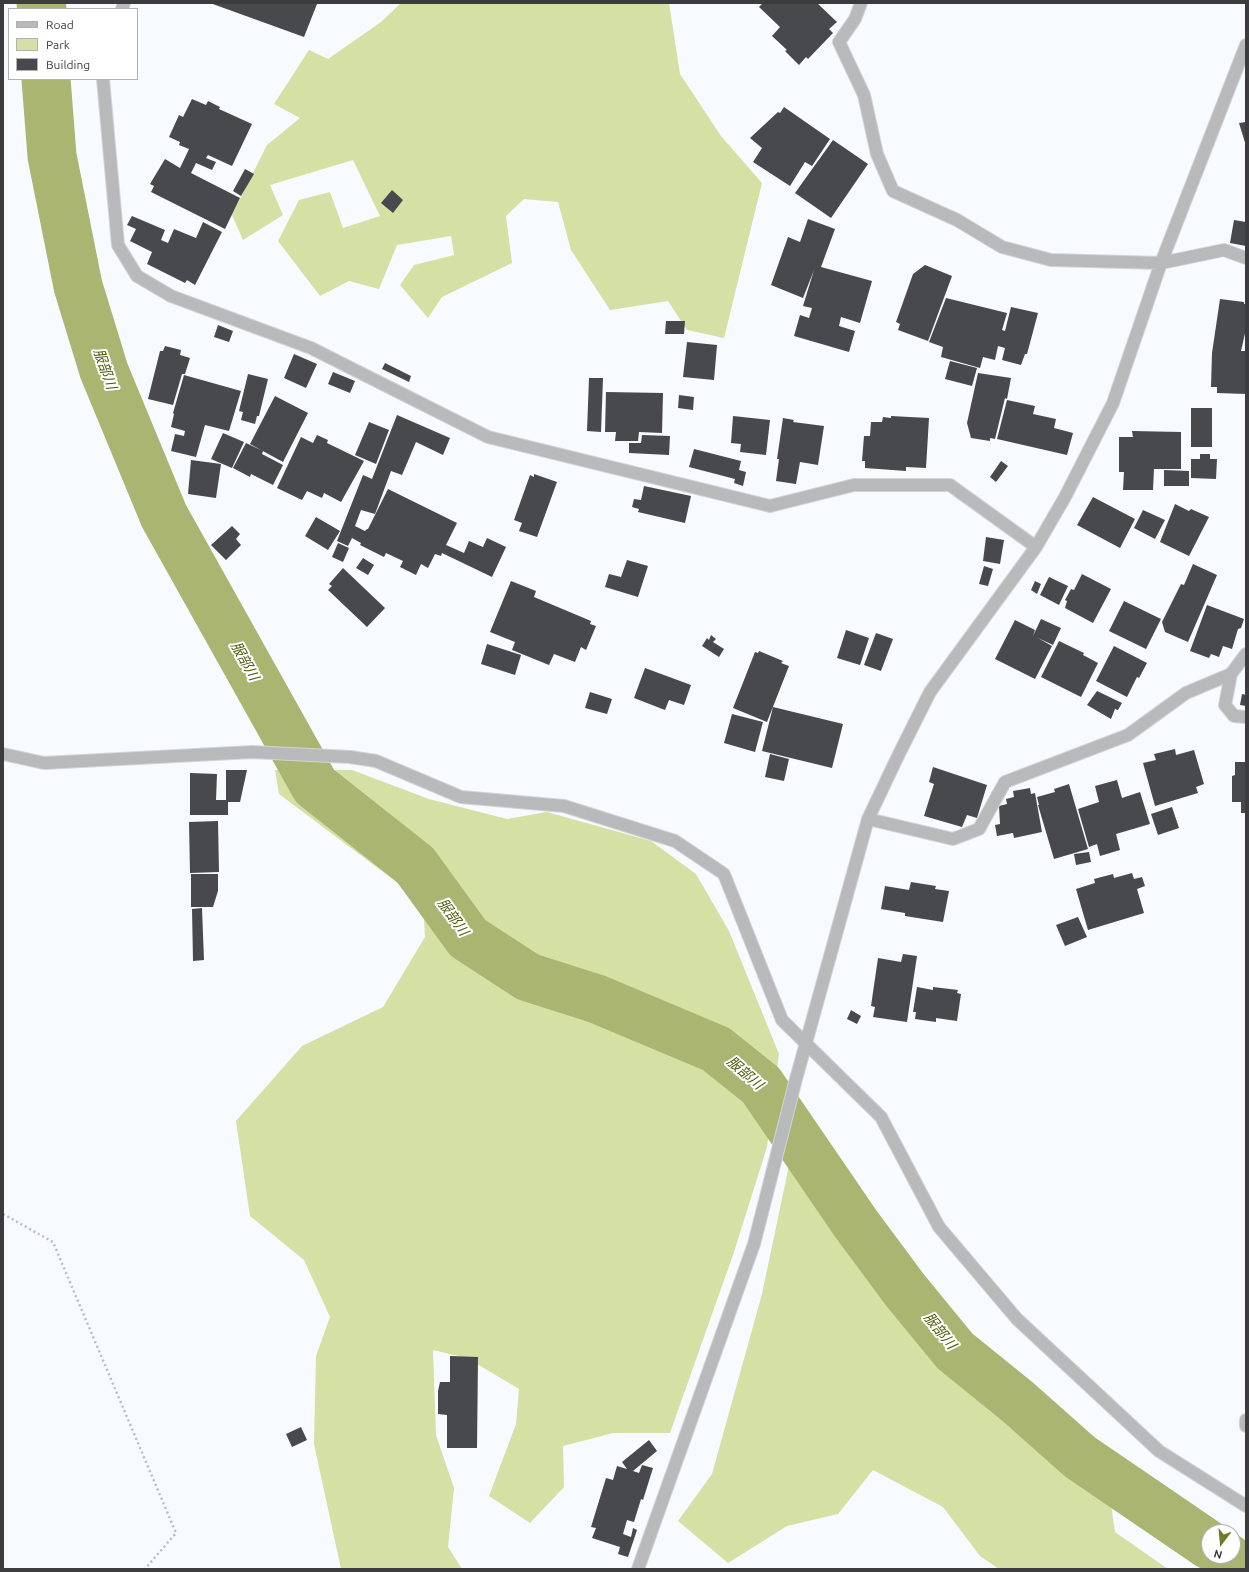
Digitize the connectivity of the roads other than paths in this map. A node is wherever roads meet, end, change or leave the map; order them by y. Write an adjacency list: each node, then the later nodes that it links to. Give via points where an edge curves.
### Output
1 (861, 3): 5 (street, via 856,18 839,42 864,95 877,154 892,191 956,220 1002,247 1051,260)
2 (1246, 45): 5 (street)
3 (103, 80): 6 (street, via 118,245 137,276 171,296 312,348 488,437 770,506 854,485 950,485)
4 (1246, 258): 5 (street, via 1224,250)
5 (1161, 263): 6 (street, via 1113,403)
6 (1036, 548): 11 (street, via 930,692)
7 (1246, 654): 8 (street)
8 (1231, 674): 9 (street, via 1225,705 1234,716); 11 (street, via 1186,693 1128,736 1005,782 980,829 953,839)
9 (1246, 717)
10 (3, 754): 12 (street, via 44,763 252,752 350,757 376,761 460,797 564,806 675,841 724,874 782,1020)
11 (868, 819): 12 (street)
12 (807, 1042): 15 (street, via 881,1117 939,1227 1017,1319 1159,1451); 16 (street, via 754,1244)
13 (1246, 1421): 14 (street)
14 (1246, 1426)
15 (1246, 1506)
16 (638, 1569)

